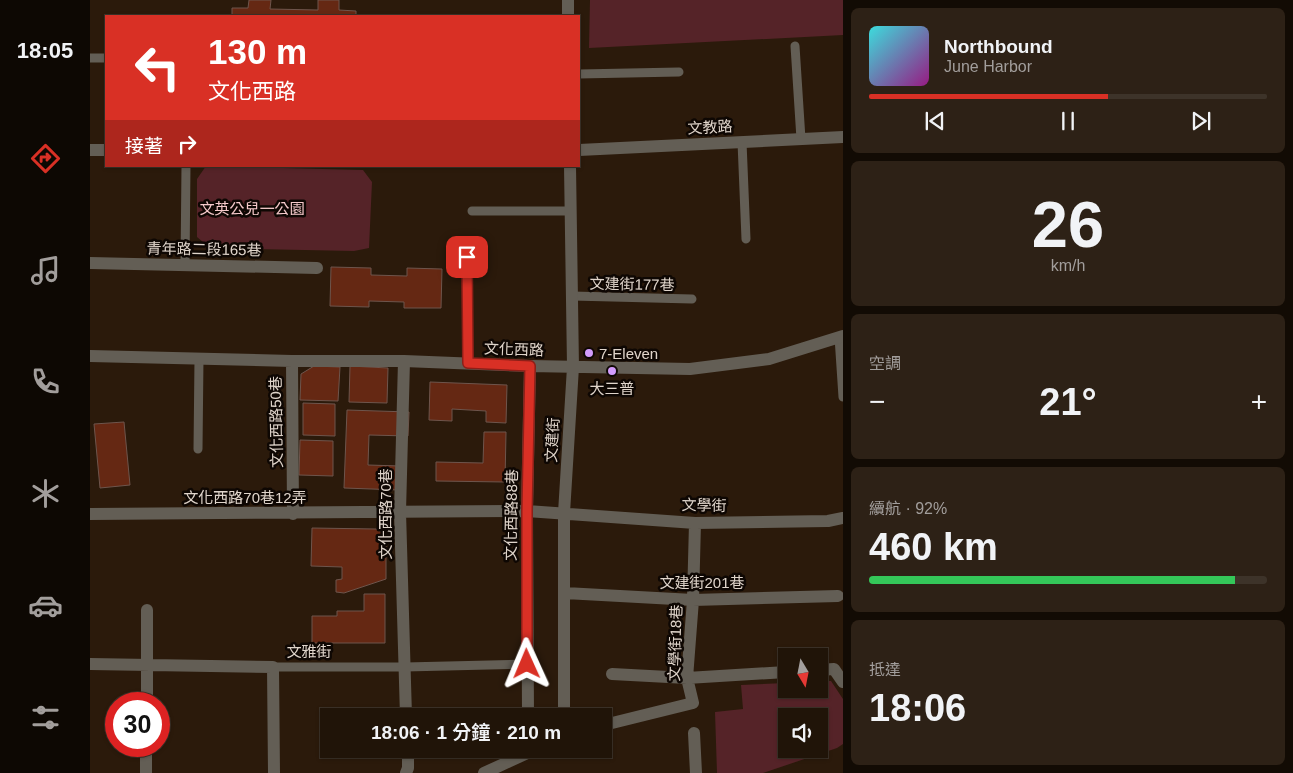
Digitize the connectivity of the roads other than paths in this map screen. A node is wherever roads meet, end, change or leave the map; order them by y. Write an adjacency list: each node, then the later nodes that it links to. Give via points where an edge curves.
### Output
1 (568, 0): 2 (street)
2 (568, 15)
3 (795, 46): 9 (lane)
4 (90, 58): 5 (lane)
5 (105, 58)
6 (679, 72): 7 (lane)
7 (580, 74)
8 (843, 137): 9 (street, 文教路)
9 (801, 139): 10 (street, 文教路)
10 (742, 142): 13 (street, 文教路); 18 (lane)
11 (90, 150): 12 (street)
12 (105, 150)
13 (580, 150)
14 (186, 167): 21 (lane)
15 (570, 167): 17 (street, 文建街)
16 (472, 211): 17 (lane)
17 (571, 211): 23 (street, 文建街)
18 (746, 239)
19 (467, 257): 30 (lane)
20 (90, 263): 21 (street, 青年路二段165巷)
21 (185, 265): 22 (street, 青年路二段165巷)
22 (317, 268)
23 (572, 296): 24 (lane, 文建街177巷); 32 (street, 文建街)
24 (692, 299)
25 (841, 336): 32 (street, 文化西路, via 769,359 690,369); 33 (lane)
26 (90, 356): 27 (street, 文化西路)
27 (199, 359): 28 (street, 文化西路); 34 (lane)
28 (292, 361): 29 (street, 文化西路); 39 (street, 文化西路50巷)
29 (404, 361): 30 (street, 文化西路); 36 (street, 文化西路70巷)
30 (468, 363): 31 (street, 文化西路)
31 (530, 366): 32 (street, 文化西路); 35 (street, 文化西路88巷)
32 (573, 367): 37 (street, 文建街)
33 (843, 397)
34 (198, 449)
35 (527, 511): 36 (street, 文化西路70巷12弄); 37 (street, 文學街); 47 (street, 文化西路88巷)
36 (400, 512): 39 (street, 文化西路70巷12弄); 50 (street, 文化西路70巷)
37 (564, 513): 41 (street, 文學街); 42 (street, 文建街)
38 (90, 514): 39 (street, 文化西路70巷12弄)
39 (294, 514)
40 (843, 518): 41 (street, 文學街)
41 (695, 523): 44 (street, 文學街18巷)
42 (565, 593): 44 (street, 文建街201巷); 59 (street, 文建街)
43 (838, 596): 44 (street, 文建街201巷)
44 (693, 600): 54 (street, 文學街18巷)
45 (147, 610): 48 (street)
46 (90, 664): 48 (street, 文雅街)
47 (527, 664): 50 (lane, 文雅街); 58 (street, 文化西路88巷)
48 (147, 665): 49 (street, 文雅街); 56 (street)
49 (273, 667): 50 (lane, 文雅街); 66 (street)
50 (405, 667): 57 (street, 文化西路70巷)
51 (828, 669): 55 (street, via 834,669)
52 (778, 672): 54 (street)
53 (612, 674): 54 (street)
54 (687, 678): 60 (street, 文學街18巷, via 693,703)
55 (843, 682)
56 (147, 692)
57 (406, 708)
58 (528, 708)
59 (564, 708)
60 (612, 724)
61 (694, 733): 69 (street)
62 (146, 757): 65 (street)
63 (408, 758): 67 (street)
64 (515, 758): 68 (street)
65 (146, 773)
66 (274, 773)
67 (406, 773)
68 (484, 773)
69 (696, 773)

